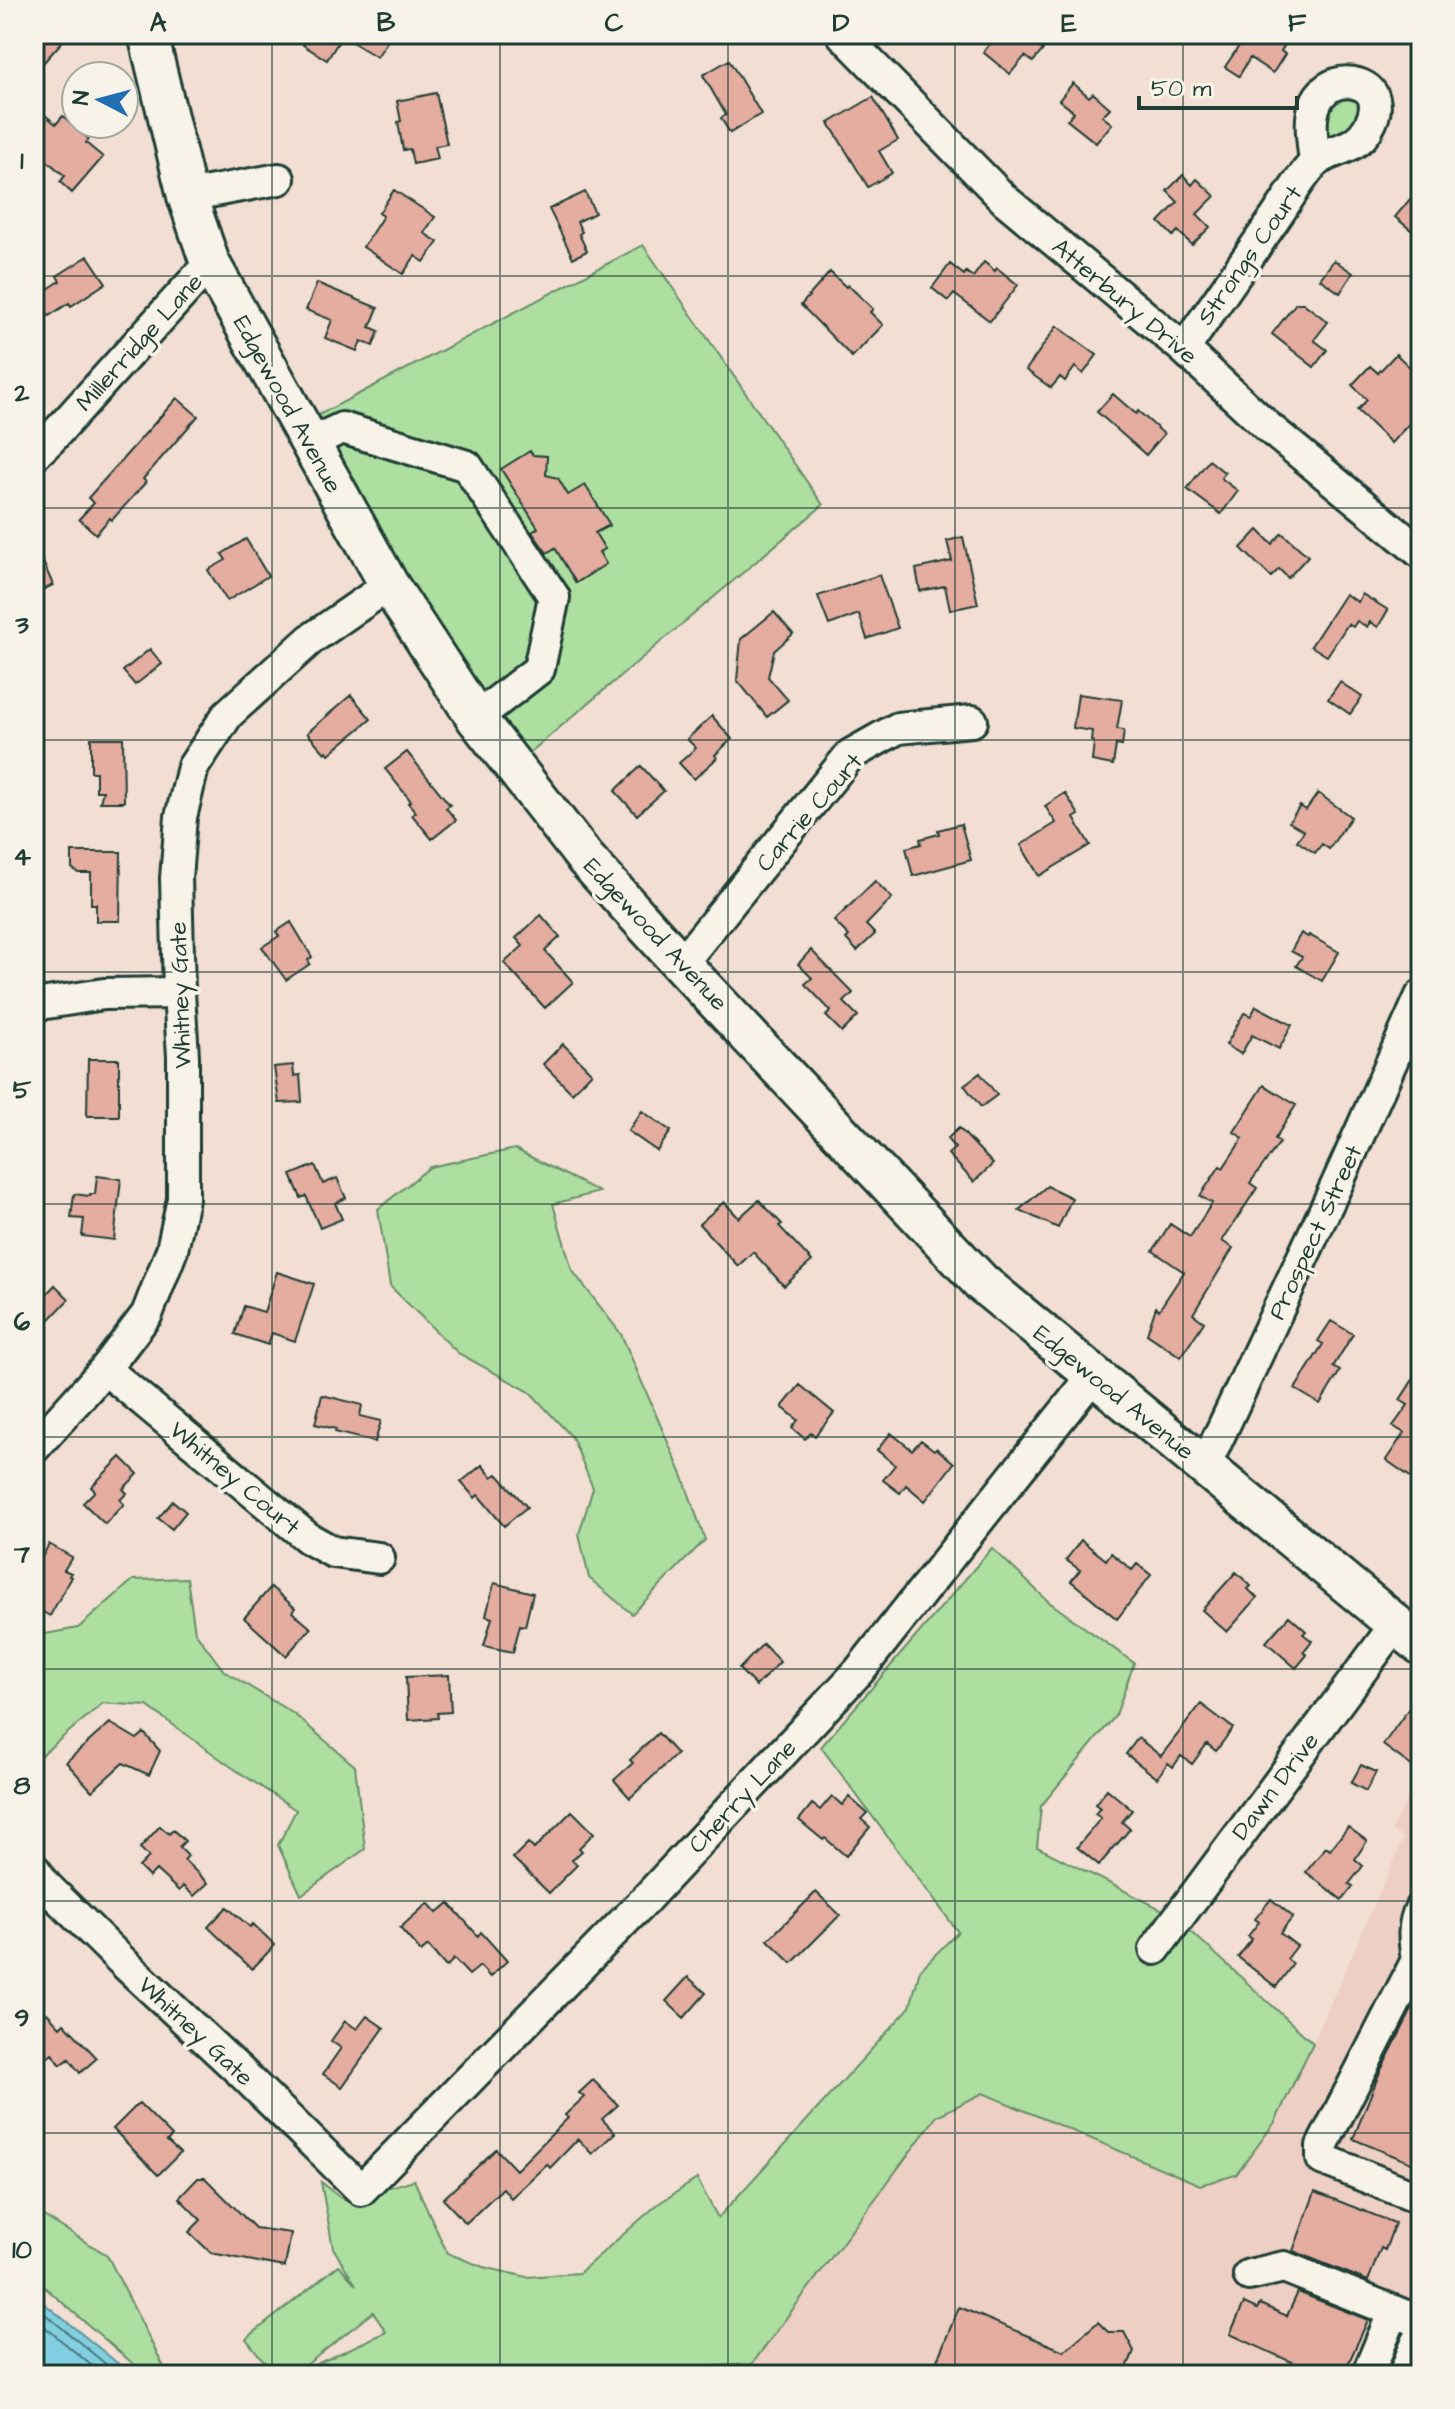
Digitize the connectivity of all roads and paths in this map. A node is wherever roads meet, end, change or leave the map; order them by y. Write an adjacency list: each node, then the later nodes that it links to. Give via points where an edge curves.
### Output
1 (148, 34): 5 (main road, Edgewood Avenue)
2 (842, 34): 7 (street, Atterbury Drive, via 1005,200)
3 (1315, 161): 7 (street, Strongs Court)
4 (279, 179): 5 (street)
5 (187, 196): 6 (main road, Edgewood Avenue)
6 (210, 263): 8 (main road, Edgewood Avenue); 9 (street, Millerridge Lane)
7 (1184, 349): 10 (street, Atterbury Drive, via 1268,427)
8 (310, 443): 11 (main road, Edgewood Avenue); 12 (street, via 342,428 467,466 554,597 539,669)
9 (34, 455)
10 (1421, 553)
11 (389, 585): 12 (main road, Edgewood Avenue); 15 (street, Whitney Gate, via 311,639 228,714 193,767 181,817 176,878)
12 (476, 718): 14 (main road, Edgewood Avenue, via 585,858)
13 (972, 721): 14 (street, Carrie Court, via 898,728 850,755)
14 (681, 964): 19 (main road, Edgewood Avenue, via 982,1283)
15 (179, 993): 17 (street, via 104,994); 18 (street, Whitney Gate, via 183,1199 172,1250 147,1314)
16 (1421, 996): 21 (street, Prospect Street)
17 (34, 1005)
18 (105, 1369): 20 (street, Whitney Gate); 22 (street, Whitney Court, via 308,1538 333,1552)
19 (1093, 1376): 21 (main road, Edgewood Avenue); 28 (street, Cherry Lane, via 859,1671 643,1902)
20 (34, 1448)
21 (1205, 1466): 23 (main road, Edgewood Avenue)
22 (379, 1558)
23 (1414, 1637): 26 (street, Dawn Drive)
24 (34, 1869): 28 (street, Whitney Gate)
25 (1421, 1907): 27 (street, via 1413,1936)
26 (1155, 1949)
27 (1419, 1961): 29 (street, via 1322,2146 1322,2159)
28 (361, 2190)
29 (1419, 2191)
30 (1249, 2275): 31 (street, via 1284,2267)
31 (1407, 2316): 33 (street, via 1368,2373)
32 (1421, 2344): 34 (main road)
33 (1373, 2375)
34 (1408, 2375)

